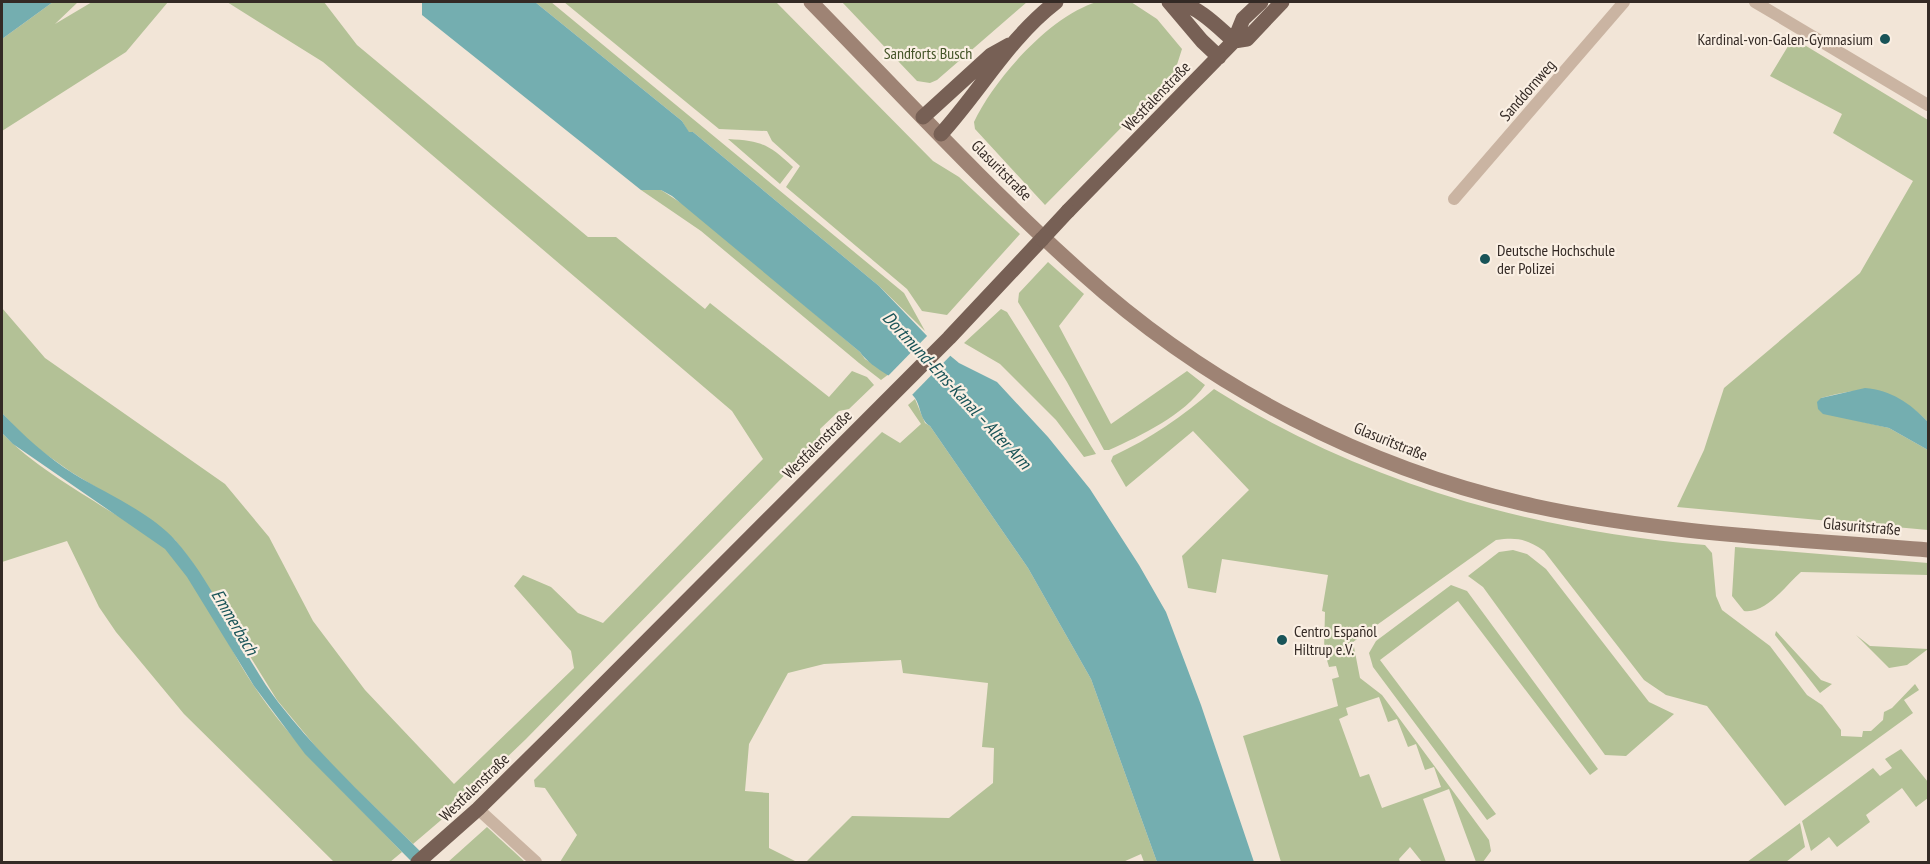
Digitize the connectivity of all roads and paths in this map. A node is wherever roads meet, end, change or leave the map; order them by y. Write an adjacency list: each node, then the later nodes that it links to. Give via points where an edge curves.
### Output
1 (811, 2): 13 (main road, Glasuritstraße)
2 (1056, 2): 10 (main road)
3 (1170, 2): 11 (main road)
4 (1177, 2): 9 (main road, via 1210,20)
5 (1261, 2): 9 (main road, Westfalenstraße, via 1237,28)
6 (1282, 2): 9 (main road, Westfalenstraße, via 1247,39)
7 (1624, 2): 15 (street, Sanddornweg)
8 (1755, 2): 12 (street)
9 (1234, 41): 11 (main road, Westfalenstraße)
10 (1009, 45): 13 (main road, via 991,55); 14 (main road, via 999,64)
11 (1219, 57): 17 (main road, Westfalenstraße, bridge, via 949,338)
12 (1929, 105)
13 (923, 117): 14 (main road, Glasuritstraße)
14 (941, 134): 16 (main road, Glasuritstraße, via 1083,274 1141,321 1210,370 1263,401 1389,461 1484,493 1569,513 1694,530)
15 (1454, 199)
16 (1929, 550)
17 (478, 809): 18 (main road, Westfalenstraße); 19 (street)
18 (418, 862)
19 (536, 862)

